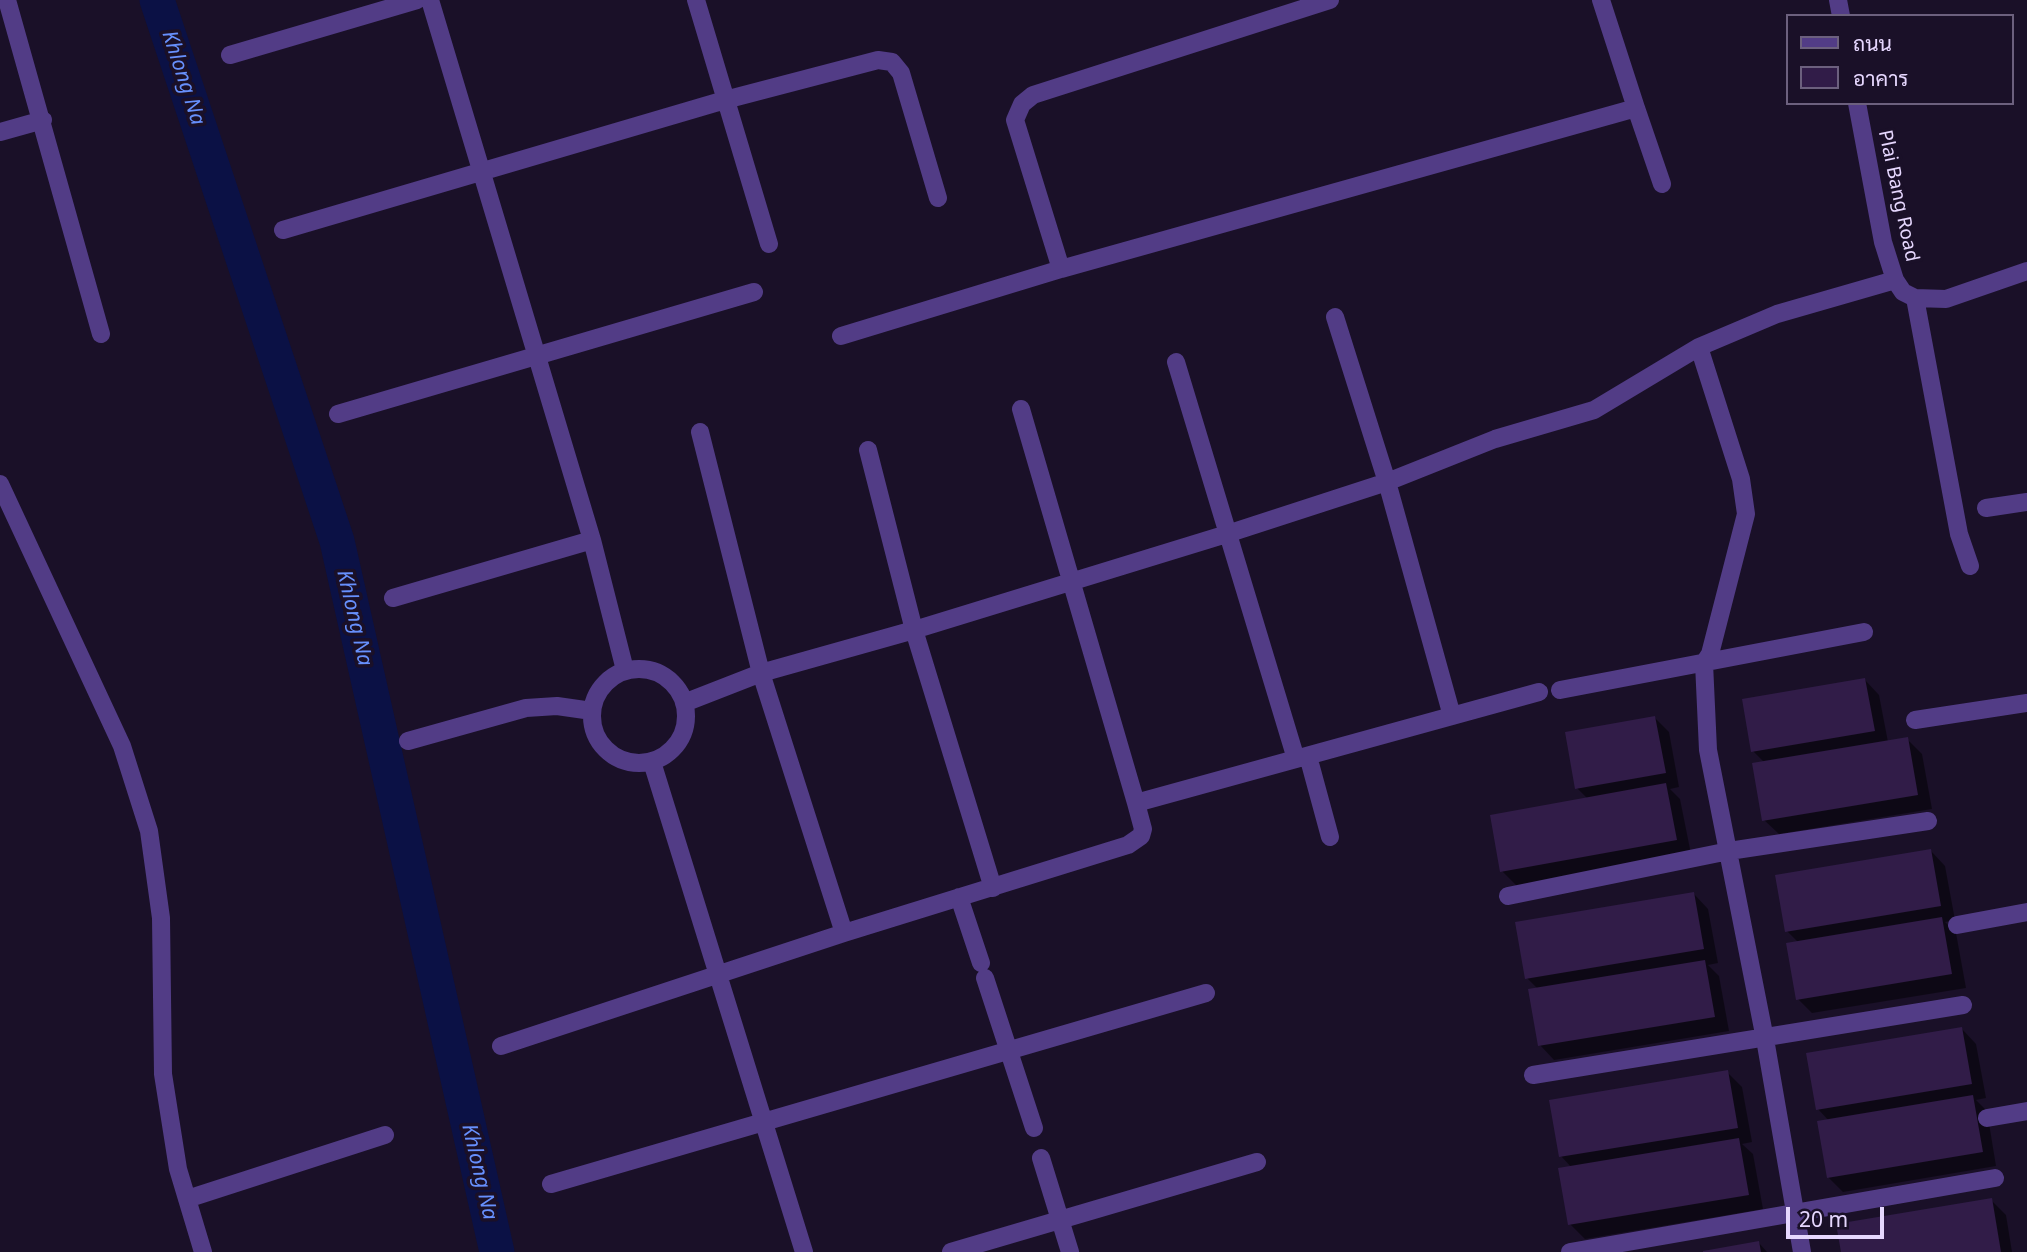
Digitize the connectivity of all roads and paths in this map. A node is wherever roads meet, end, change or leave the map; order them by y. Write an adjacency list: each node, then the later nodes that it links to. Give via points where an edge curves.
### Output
1 (7, 0): 11 (street)
2 (417, 0): 7 (street)
3 (430, 0): 13 (street)
4 (695, 0): 8 (street)
5 (1330, 0): 18 (street, via 1033,95 1022,104 1016,120)
6 (1601, 0): 10 (street)
7 (230, 55)
8 (725, 100): 13 (street); 15 (street, via 878,60 892,62 901,73); 17 (street)
9 (1857, 105): 20 (street, Plai Bang Road, via 1883,242)
10 (1636, 108): 14 (street); 18 (street)
11 (43, 120): 12 (street); 24 (street)
12 (0, 132)
13 (481, 172): 16 (street); 27 (street)
14 (1662, 184)
15 (938, 198)
16 (283, 230)
17 (769, 244)
18 (1061, 269): 25 (street)
19 (2027, 271): 22 (street, via 1946,299)
20 (1895, 280): 22 (street, Plai Bang Road, via 1903,292); 26 (street, via 1777,314)
21 (754, 292): 27 (street)
22 (1915, 298): 39 (street, via 1959,534)
23 (1335, 317): 33 (street)
24 (101, 334)
25 (841, 336)
26 (1699, 347): 33 (street, via 1594,410 1495,439); 44 (street, via 1741,479 1746,514)
27 (536, 356): 30 (street); 38 (street)
28 (1176, 362): 37 (street)
29 (1021, 409): 40 (street)
30 (338, 414)
31 (700, 432): 46 (street)
32 (868, 450): 42 (street)
33 (1387, 482): 37 (street); 52 (street)
34 (0, 484): 83 (street, via 121,746 149,831 161,918 163,1074)
35 (2027, 502): 36 (street)
36 (1986, 508)
37 (1230, 533): 40 (street); 55 (street)
38 (592, 540): 41 (street); 45 (street)
39 (1970, 566)
40 (1073, 580): 42 (street); 57 (street)
41 (393, 598)
42 (914, 630): 46 (street); 61 (street)
43 (1864, 632): 44 (street)
44 (1704, 663): 47 (street); 60 (street, via 1708,750)
45 (625, 670): 49 (street, via 662,674 676,686); 51 (street, via 608,679 597,693)
46 (761, 673): 49 (street); 66 (street)
47 (1560, 690)
48 (1539, 692): 52 (street)
49 (684, 703): 56 (street, via 686,721 681,738 669,753)
50 (2027, 703): 53 (street)
51 (592, 711): 54 (street, via 526,708); 56 (street, via 593,729 602,746 616,758)
52 (1452, 716): 55 (street)
53 (1915, 720)
54 (408, 740)
55 (1302, 757): 57 (street); 59 (street)
56 (652, 762): 67 (street)
57 (1136, 803): 61 (street, via 1143,829 1135,842)
58 (1928, 821): 60 (street)
59 (1330, 837)
60 (1729, 851): 62 (street); 70 (street)
61 (993, 888): 63 (street)
62 (1508, 896)
63 (959, 897): 66 (street); 72 (street)
64 (2027, 912): 65 (street)
65 (1957, 925)
66 (844, 933): 67 (street)
67 (719, 976): 71 (street); 76 (street)
68 (1206, 993): 72 (street)
69 (1963, 1005): 70 (street)
70 (1765, 1039): 73 (street); 84 (street)
71 (501, 1046)
72 (1010, 1050): 76 (street); 77 (street)
73 (1533, 1074)
74 (2027, 1111): 75 (street)
75 (1987, 1118)
76 (765, 1121): 82 (street); 87 (street)
77 (1034, 1128)
78 (385, 1135): 83 (street)
79 (1041, 1158): 85 (street)
80 (1257, 1162): 85 (street)
81 (1995, 1178): 84 (street)
82 (551, 1184)
83 (187, 1199): 86 (street)
84 (1794, 1213): 90 (street); 91 (street)
85 (1060, 1220): 88 (street); 89 (street)
86 (203, 1252)
87 (804, 1252)
88 (951, 1252)
89 (1070, 1252)
90 (1570, 1252)
91 (1802, 1252)

